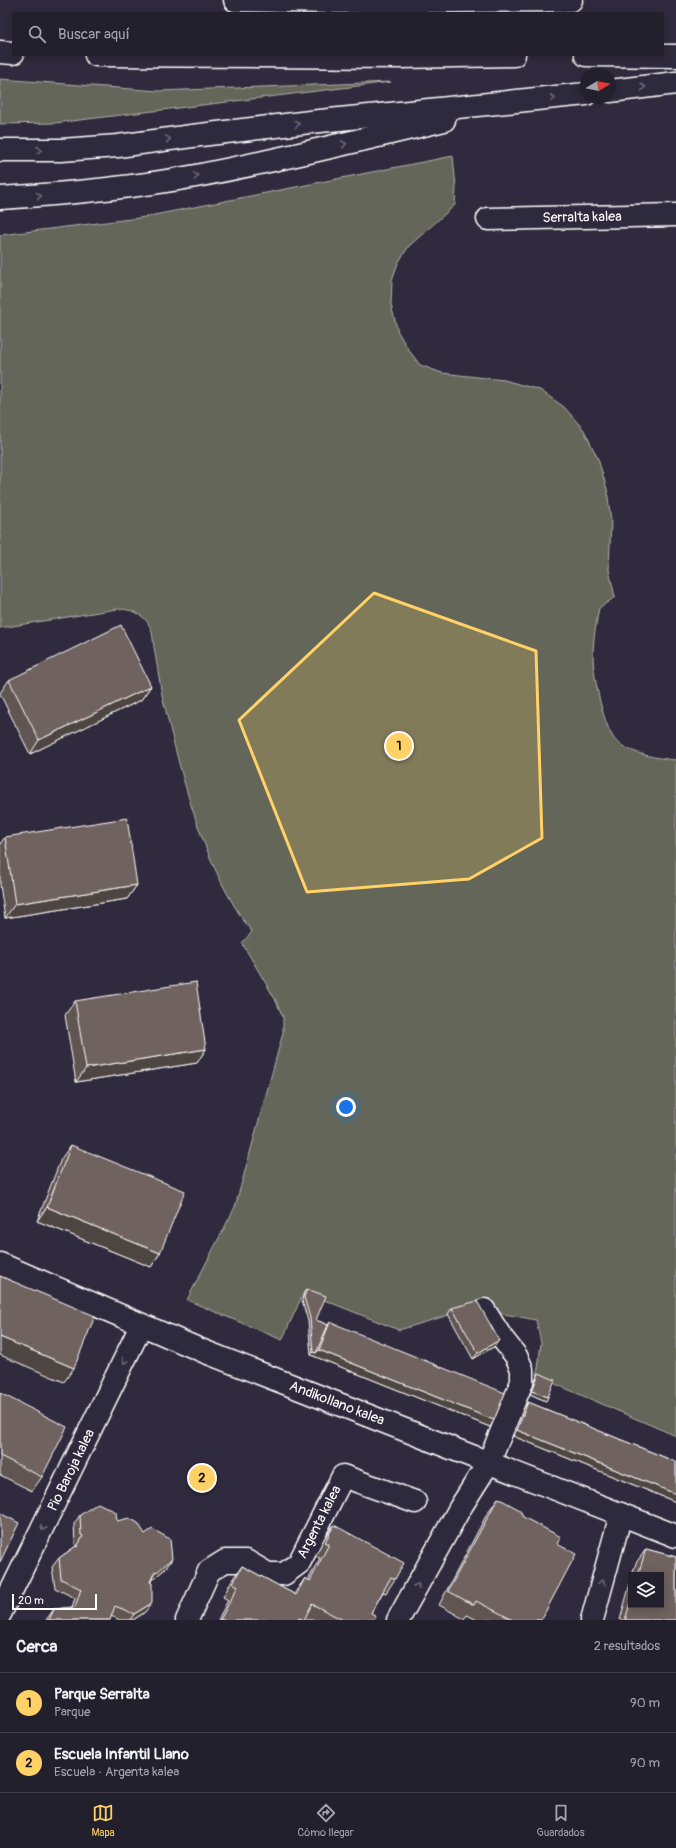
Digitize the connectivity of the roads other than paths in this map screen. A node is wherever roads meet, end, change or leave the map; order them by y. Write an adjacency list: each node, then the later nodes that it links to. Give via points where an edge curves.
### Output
1 (235, 0): 2 (main road)
2 (571, 0)
3 (0, 52): 4 (main road)
4 (12, 53)
5 (240, 56): 6 (main road)
6 (449, 56)
7 (664, 56): 8 (main road)
8 (676, 56)
9 (676, 83): 10 (main road, one-way to 9)
10 (616, 90)
11 (580, 95): 12 (main road, one-way to 11)
12 (520, 101): 13 (main road, one-way to 12, via 61,150 118,146 310,122); 14 (main road, one-way to 12, via 85,192 194,176 279,159)
13 (0, 150)
14 (0, 198)
15 (676, 215): 16 (main road, Serralta kalea)
16 (488, 219)
17 (0, 1264): 19 (main road, Andikollano kalea)
18 (484, 1310): 20 (main road, via 522,1369 522,1382)
19 (141, 1326): 20 (main road, Andikollano kalea); 24 (main road, Pio Baroja kalea, one-way to 24)
20 (489, 1462): 22 (main road, Andikollano kalea); 25 (main road, one-way to 20, via 460,1508)
21 (415, 1502): 26 (main road, Argenta kalea, via 343,1476 299,1563 284,1574 268,1574 246,1561 225,1561 208,1571)
22 (621, 1514): 23 (main road, Andikollano kalea); 27 (main road, one-way to 22)
23 (676, 1536)
24 (0, 1614)
25 (401, 1619)
26 (187, 1620)
27 (592, 1620)

